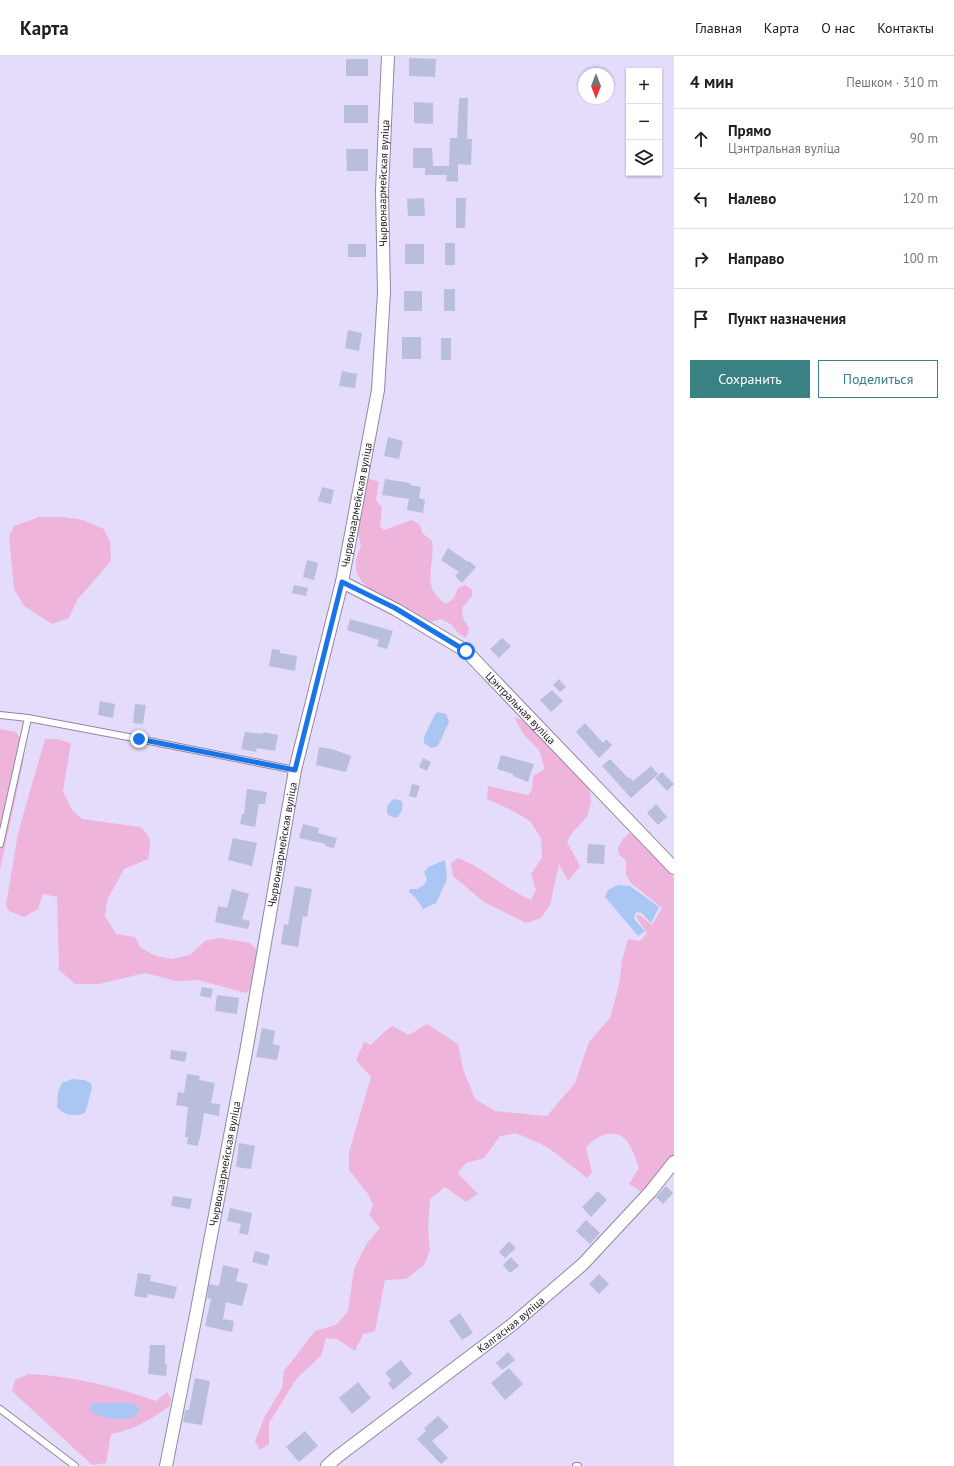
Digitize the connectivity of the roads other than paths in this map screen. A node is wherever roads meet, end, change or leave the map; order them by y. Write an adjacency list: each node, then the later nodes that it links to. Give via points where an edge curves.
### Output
1 (388, 56): 2 (street, Чырвонаармейская вуліца, via 382,191 384,292 378,390)
2 (342, 582): 5 (street, Чырвонаармейская вуліца); 7 (street, Цэнтральная вуліца, via 395,608 466,651)
3 (0, 715): 4 (lane)
4 (28, 718): 5 (lane); 6 (lane)
5 (295, 770): 11 (street, Чырвонаармейская вуліца, via 246,1052)
6 (0, 844)
7 (674, 868)
8 (674, 1162): 12 (street, Калгасная вуліца, via 651,1191 583,1264 513,1324)
9 (0, 1409): 10 (lane)
10 (75, 1466)
11 (166, 1466)
12 (327, 1466)

